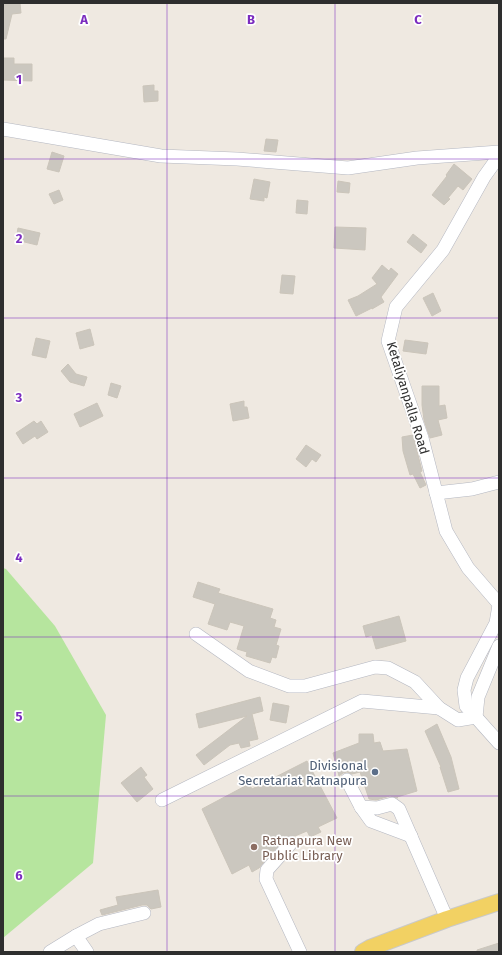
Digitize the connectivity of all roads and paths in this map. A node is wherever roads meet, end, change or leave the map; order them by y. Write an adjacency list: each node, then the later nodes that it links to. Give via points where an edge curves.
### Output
1 (3, 129): 2 (street, via 161,156 237,158 348,168 417,158)
2 (499, 152)
3 (499, 156): 5 (street, Ketaliyanpalla Road, via 442,250 396,307 388,341 422,438)
4 (499, 482): 5 (street, via 472,489)
5 (436, 493): 6 (street, Ketaliyanpalla Road, via 446,531 468,568)
6 (499, 605): 10 (street, Ketaliyanpalla Road, via 496,623 467,678 464,690 466,706)
7 (196, 634): 9 (street, via 249,671 289,686 305,686 375,667 388,668 415,682)
8 (499, 646): 10 (street, via 478,697)
9 (439, 708): 10 (street, via 458,720); 13 (street, via 362,701)
10 (476, 717): 11 (street, Ketaliyanpalla Road)
11 (499, 743)
12 (347, 780): 14 (street)
13 (162, 800)
14 (361, 807): 15 (street, via 371,821); 15 (street, via 377,808 392,804 399,809)
15 (412, 836): 19 (street)
16 (291, 842): 23 (street, via 267,870 266,879)
17 (499, 902): 19 (main road)
18 (144, 913): 20 (street, via 99,924)
19 (447, 918): 24 (main road)
20 (76, 936): 21 (street); 22 (street)
21 (50, 952)
22 (87, 952)
23 (300, 952)
24 (363, 952)

